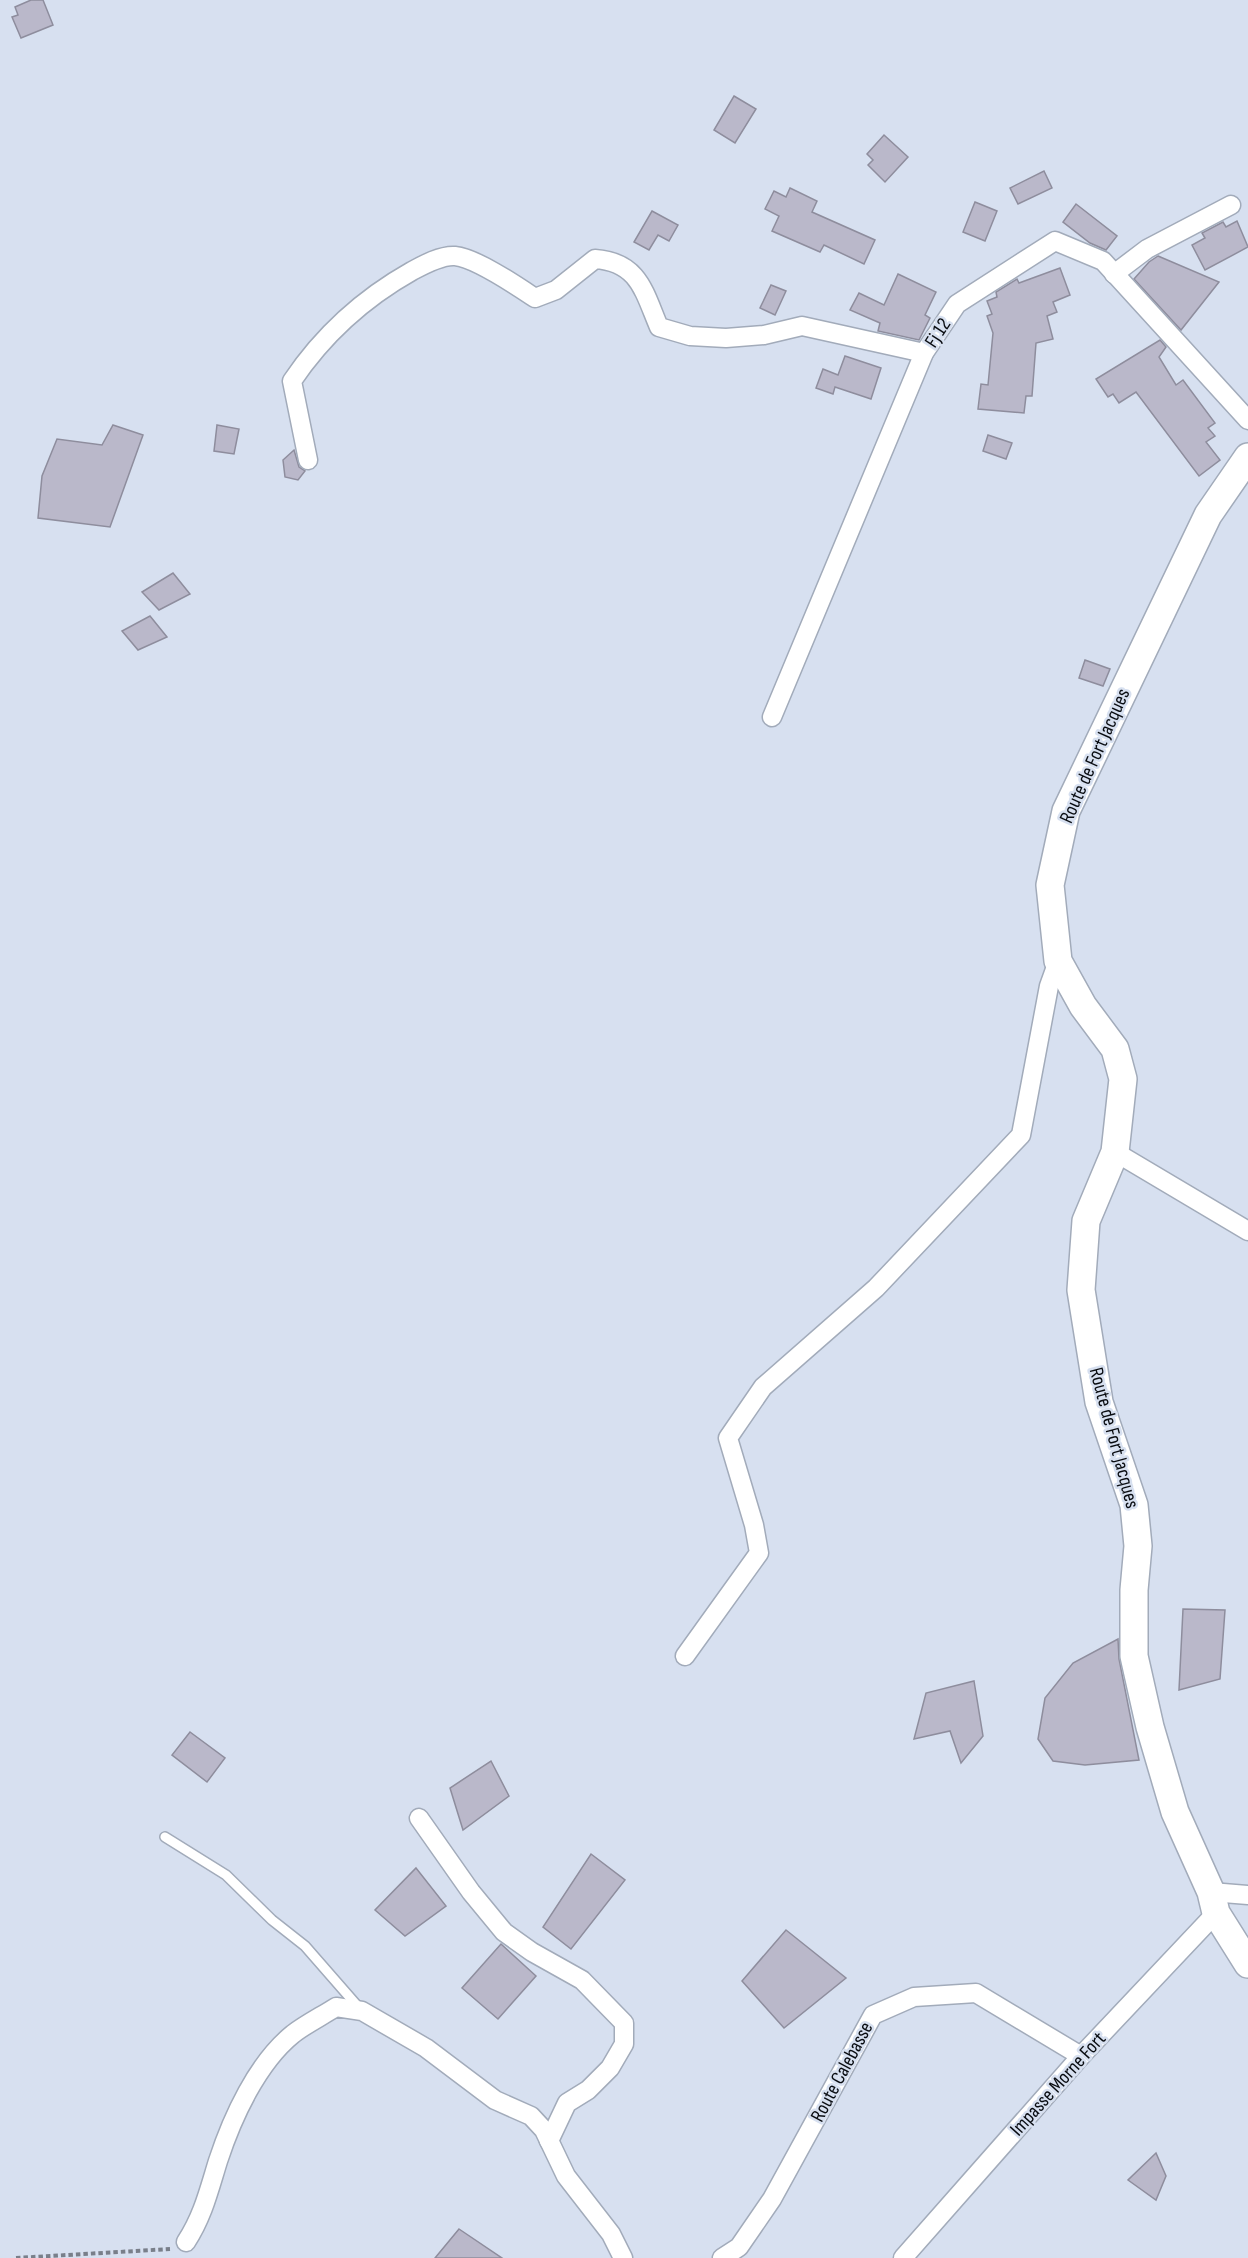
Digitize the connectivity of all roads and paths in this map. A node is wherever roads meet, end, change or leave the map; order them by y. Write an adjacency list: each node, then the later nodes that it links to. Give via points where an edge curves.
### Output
1 (1231, 205): 2 (street, via 1147,249)
2 (1114, 273): 3 (street, Fj 12, via 1103,261 1055,241 957,304); 4 (street, Fj 12)
3 (924, 353): 6 (street, via 802,326 764,335 690,336 659,327 631,270 613,260 595,259 556,290 536,298 483,267 454,256 427,263 381,288 311,353 292,381); 7 (street, Fj 12)
4 (1248, 420)
5 (1248, 457): 8 (street, Route de Fort Jacques, via 1208,515 1066,811 1050,885)
6 (308, 460)
7 (772, 717)
8 (1058, 962): 9 (street, Route de Fort Jacques, via 1083,1006 1115,1049 1123,1079); 11 (street, via 1049,986 1021,1135 876,1287 763,1387 728,1438 759,1553)
9 (1115, 1152): 10 (street); 15 (street, Route de Fort Jacques, via 1086,1221 1081,1290 1099,1402 1134,1505 1134,1656 1175,1812)
10 (1248, 1231)
11 (685, 1656)
12 (419, 1818): 19 (street, via 504,1932 582,1980 624,2023 624,2044 610,2068 588,2090 567,2103)
13 (165, 1837): 17 (lane, via 234,1883 305,1946)
14 (1248, 1895): 15 (street)
15 (1214, 1903): 16 (street, Route de Fort Jacques); 18 (street, Impasse Morne Fort)
16 (1248, 1964)
17 (362, 2011): 19 (street, via 426,2048 495,2100 531,2116); 20 (street, via 336,2007 292,2035 271,2058 243,2100 218,2160 206,2204)
18 (1081, 2056): 23 (street, Route Calebasse, via 976,1993 915,1997 873,2015 772,2199 739,2247); 24 (street, Impasse Morne Fort)
19 (549, 2141): 22 (street, via 566,2176 611,2234)
20 (186, 2242): 21 (path, via 174,2249)
21 (16, 2258)
22 (623, 2258)
23 (722, 2258)
24 (903, 2258)

